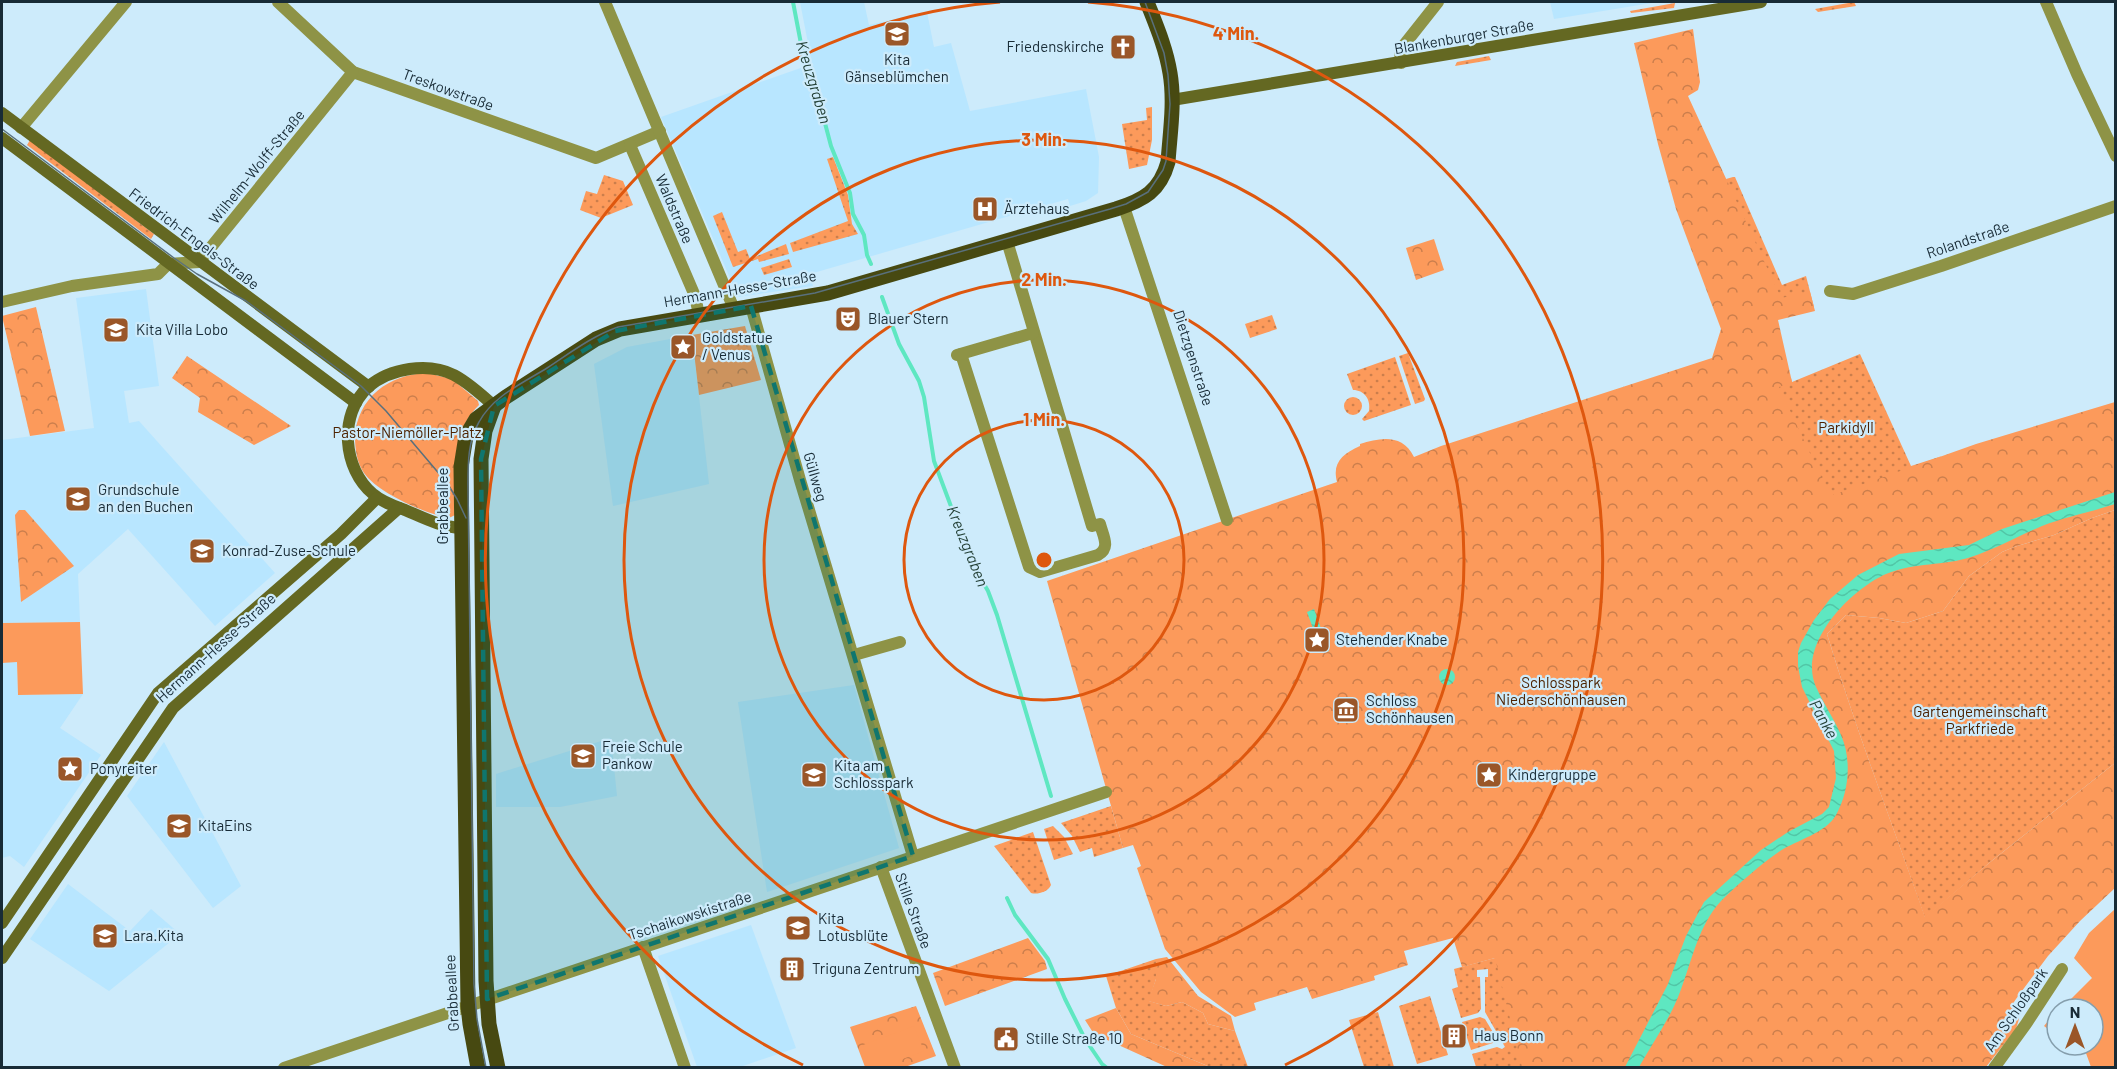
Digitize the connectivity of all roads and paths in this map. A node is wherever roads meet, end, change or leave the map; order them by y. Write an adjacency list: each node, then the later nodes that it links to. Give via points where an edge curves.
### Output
1 (126, 2): 12 (street)
2 (278, 2): 9 (street, Treskowstraße)
3 (605, 2): 13 (street, Waldstraße)
4 (1147, 2): 10 (main road, via 1167,60)
5 (1438, 2): 8 (street, via 1400,50)
6 (1761, 2): 8 (main road, Blankenburger Straße)
7 (2046, 2): 16 (street)
8 (1401, 63): 10 (main road, Blankenburger Straße)
9 (353, 72): 15 (street, Treskowstraße, via 596,158); 20 (street, Wilhelm-Wolff-Straße)
10 (1172, 100): 18 (main road, via 1168,162 1162,178 1150,194)
11 (2, 114): 12 (main road, Friedrich-Engels-Straße)
12 (21, 128): 20 (main road, Friedrich-Engels-Straße)
13 (660, 132): 15 (street); 25 (street, Waldstraße)
14 (2, 138): 21 (main road)
15 (630, 146): 26 (street, Waldstraße, via 695,296)
16 (2115, 156)
17 (2115, 206): 22 (street, Rolandstraße, via 1853,294)
18 (1120, 208): 19 (main road, Hermann-Hesse-Straße); 33 (street, Dietzgenstraße)
19 (1007, 241): 24 (main road, Hermann-Hesse-Straße, via 828,293); 27 (street)
20 (200, 262): 21 (street); 28 (main road, Friedrich-Engels-Straße)
21 (168, 264): 23 (street, via 158,274 72,286); 29 (main road)
22 (1830, 291)
23 (2, 302)
24 (751, 306): 25 (main road, Hermann-Hesse-Straße); 37 (street, Güllweg)
25 (734, 309): 26 (main road, Hermann-Hesse-Straße)
26 (699, 315): 30 (main road, Hermann-Hesse-Straße, via 606,334)
27 (1033, 333): 27 (street, via 1092,526 1100,524 1106,547 1098,555 1040,572 1029,567 959,354)
28 (369, 387): 29 (main road); 30 (main road, via 401,371 427,368 454,375)
29 (356, 403): 31 (main road, via 348,430 349,454 363,484)
30 (494, 406): 34 (main road, via 482,447); 35 (main road, Grabbeallee, via 476,419 466,436 461,467)
31 (377, 498): 32 (main road); 41 (main road, Hermann-Hesse-Straße, via 158,693)
32 (399, 508): 35 (main road, via 446,528); 43 (main road, Hermann-Hesse-Straße, via 173,708)
33 (1227, 520)
34 (481, 527): 35 (main road); 45 (main road)
35 (461, 528): 46 (main road, Grabbeallee)
36 (900, 642): 37 (street)
37 (854, 655): 39 (street, Güllweg)
38 (1106, 792): 39 (street, Tschaikowskistraße)
39 (913, 856): 40 (street, Tschaikowskistraße)
40 (881, 867): 42 (street, Tschaikowskistraße); 51 (street, Stille Straße)
41 (2, 923)
42 (643, 948): 45 (street, Tschaikowskistraße); 50 (street)
43 (2, 958)
44 (2062, 969): 52 (street, Am Schloßpark)
45 (487, 999): 46 (street, Tschaikowskistraße); 49 (main road)
46 (468, 1006): 47 (street, Tschaikowskistraße); 48 (main road, Grabbeallee)
47 (284, 1068)
48 (478, 1068)
49 (498, 1068)
50 (685, 1068)
51 (955, 1068)
52 (1994, 1068)

